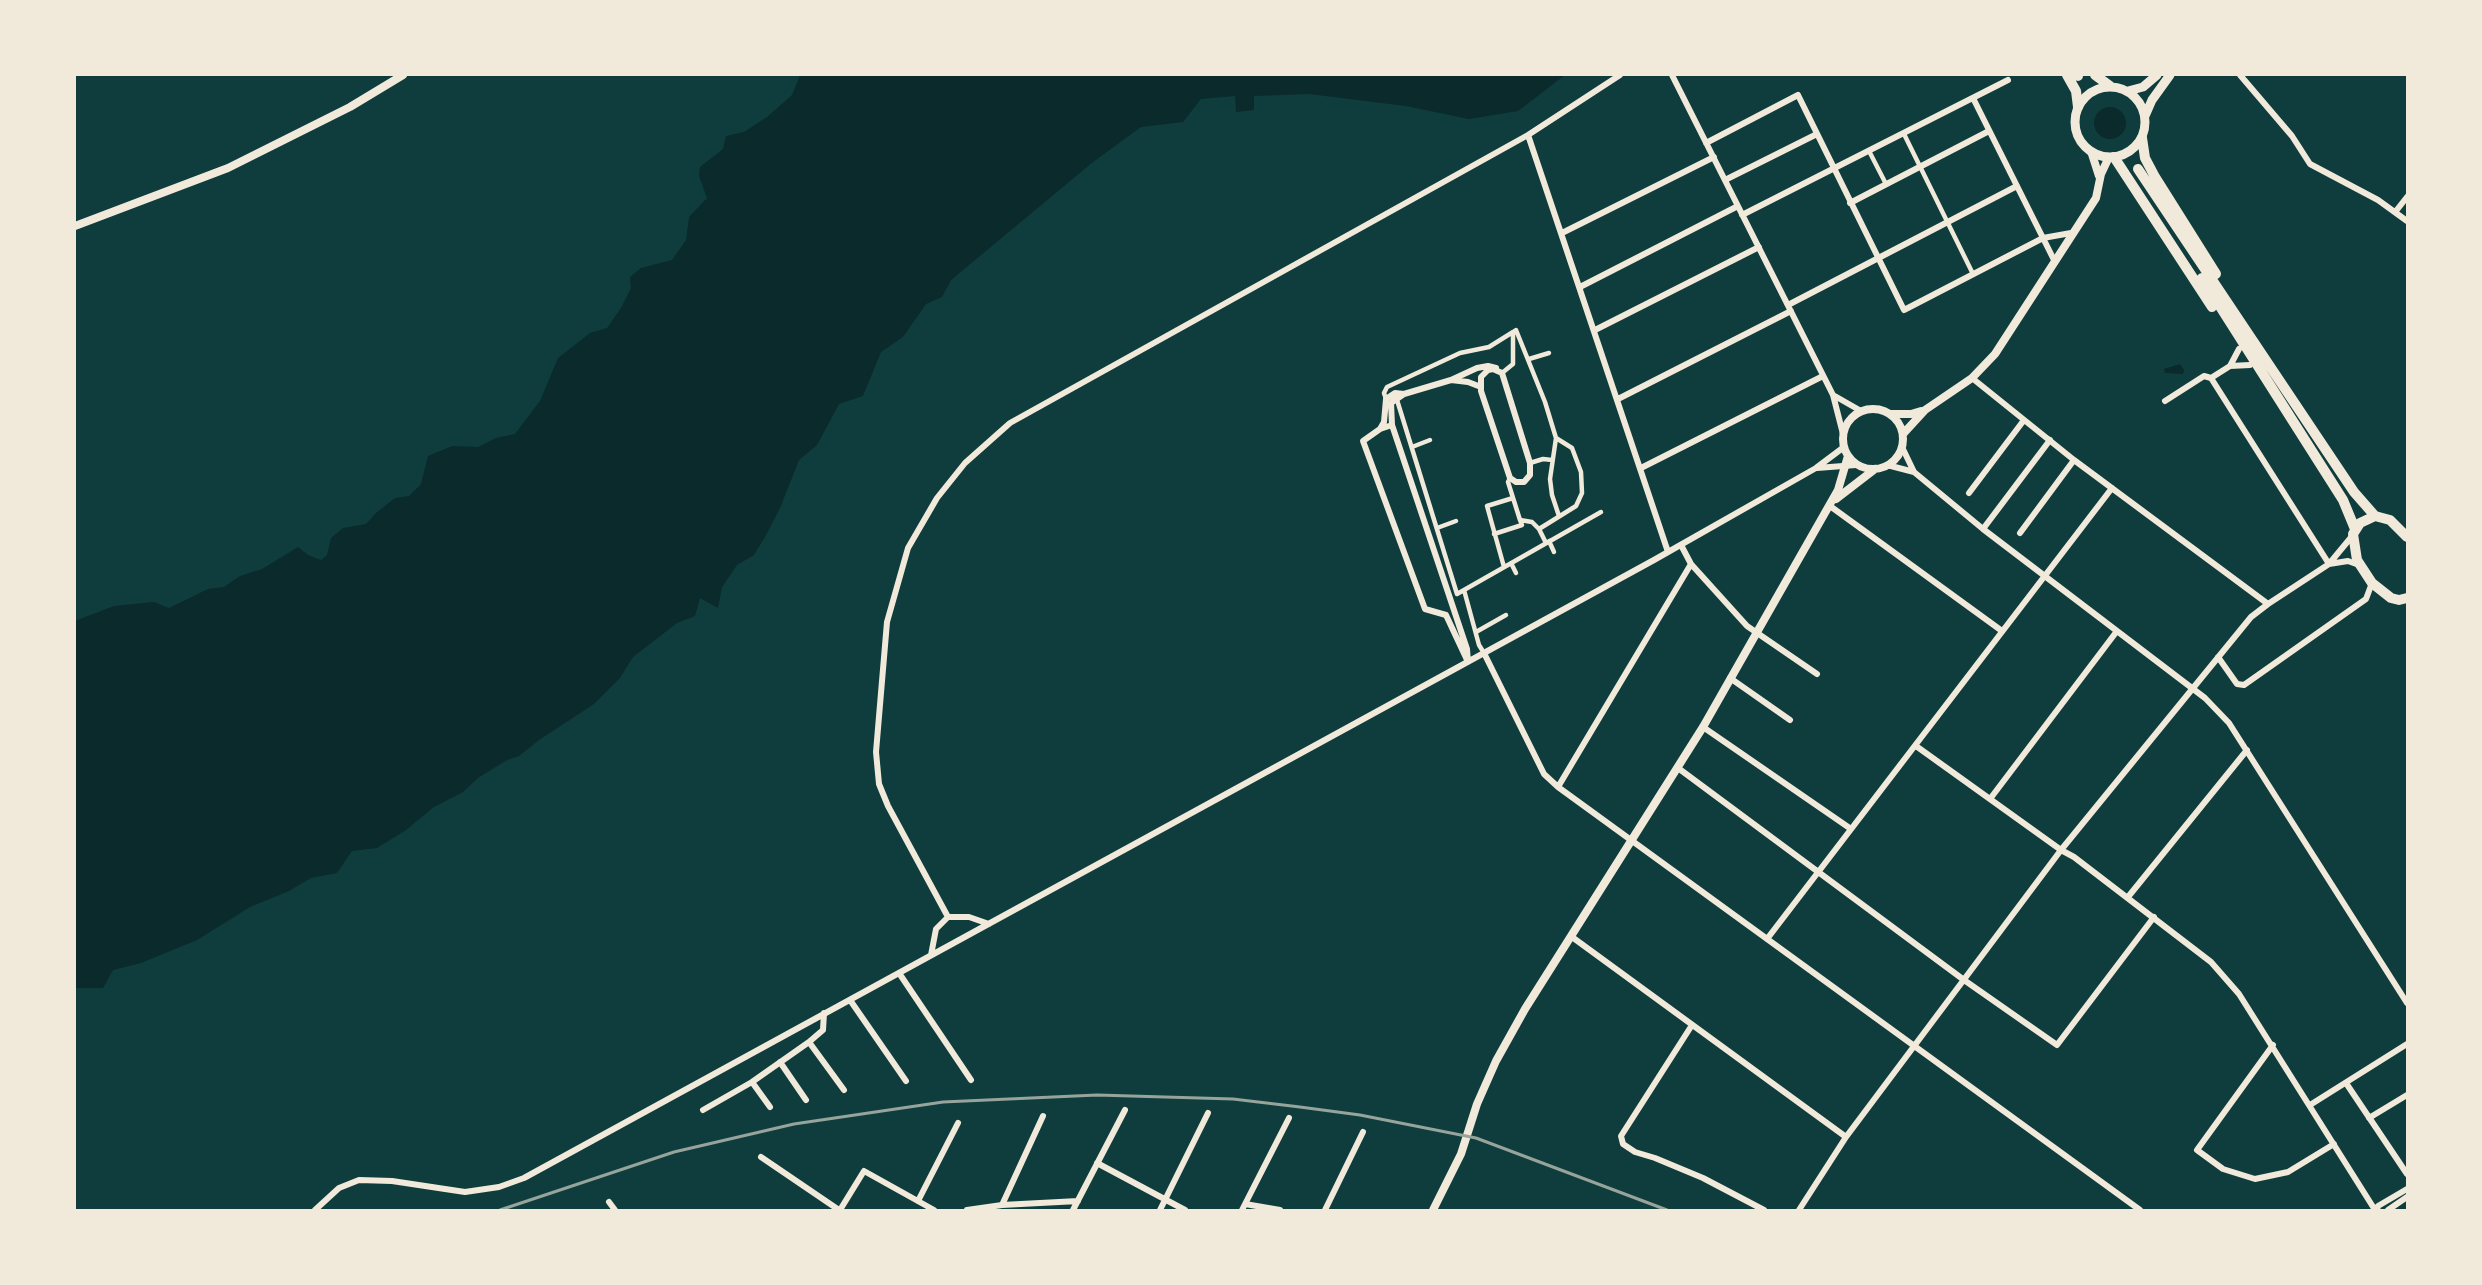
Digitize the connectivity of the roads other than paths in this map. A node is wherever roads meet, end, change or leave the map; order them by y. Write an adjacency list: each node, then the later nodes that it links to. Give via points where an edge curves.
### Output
1 (403, 75): 38 (street, via 350,108 228,168)
2 (1620, 75): 18 (street)
3 (1672, 75): 20 (street)
4 (2074, 75): 13 (highway)
5 (2095, 75): 10 (highway)
6 (2157, 75): 11 (main road, via 2143,87)
7 (2170, 75): 14 (main road)
8 (2240, 75): 34 (street, via 2292,136 2310,165)
9 (2008, 80): 12 (street)
10 (2110, 86): 11 (main road); 13 (main road, via 2091,92)
11 (2128, 91): 14 (main road, via 2142,106)
12 (1973, 98): 15 (street); 17 (street)
13 (2078, 107): 22 (main road, via 2078,136)
14 (2145, 116): 19 (main road)
15 (1989, 131): 25 (street); 30 (street)
16 (1817, 134): 20 (street, via 1798,95); 26 (street); 27 (street)
17 (1904, 134): 21 (street); 25 (street)
18 (1528, 135): 39 (street); 150 (street, via 1010,423 966,463 937,498 908,548 886,622 876,752 879,784 888,806)
19 (2142, 138): 24 (main road, via 2130,151); 93 (highway, via 2145,158 2155,177)
20 (1706, 143): 23 (street)
21 (1869, 151): 26 (street); 29 (street)
22 (2091, 151): 24 (main road); 28 (street)
23 (1714, 157): 27 (street); 39 (street)
24 (2112, 157): 28 (street, via 2105,163); 50 (highway)
25 (1920, 167): 29 (street); 37 (street)
26 (1834, 170): 32 (street); 35 (street)
27 (1725, 180): 33 (street)
28 (2100, 183): 40 (street, via 2096,198)
29 (1886, 184): 32 (street)
30 (2017, 186): 37 (street); 41 (street)
31 (2407, 197): 34 (street)
32 (1850, 203): 43 (street)
33 (1738, 206): 35 (street); 46 (street)
34 (2396, 211): 36 (street)
35 (1742, 215): 42 (street)
36 (2407, 221)
37 (1947, 222): 43 (street); 45 (street)
38 (75, 226)
39 (1562, 233): 46 (street)
40 (2072, 233): 41 (street); 44 (street)
41 (2043, 238): 44 (street); 45 (street)
42 (1759, 247): 47 (street); 48 (street)
43 (1877, 258): 45 (street, via 1904,310); 47 (street)
44 (2054, 260): 57 (street, via 1995,354)
45 (1973, 274)
46 (1580, 287): 48 (street)
47 (1789, 308): 56 (street); 64 (street)
48 (1595, 330): 64 (street)
49 (1513, 332): 52 (street, via 1516,330); 55 (street, via 1513,364); 63 (street, via 1489,347 1460,353 1387,387)
50 (2239, 349): 53 (highway); 54 (street)
51 (1549, 353): 52 (street)
52 (1529, 359): 75 (street)
53 (2250, 365): 54 (street); 96 (highway)
54 (2230, 366): 58 (street)
55 (1500, 372): 59 (street, via 1488,366); 60 (street, via 1488,370 1481,377); 83 (street)
56 (1823, 376): 62 (street); 87 (street)
57 (1972, 378): 67 (street); 70 (street)
58 (2211, 378): 66 (street, via 2204,376); 116 (street)
59 (1451, 380): 60 (street); 61 (street)
60 (1480, 387): 91 (street)
61 (1404, 394): 63 (street, via 1395,393); 65 (street)
62 (1833, 395): 68 (street); 73 (street)
63 (1386, 399): 72 (street)
64 (1618, 399): 87 (street)
65 (1397, 400): 71 (street, via 1391,403); 78 (street)
66 (2165, 401)
67 (1924, 410): 69 (street); 74 (street)
68 (1861, 411): 69 (street, via 1877,408); 73 (street, via 1849,420)
69 (1892, 414): 74 (street)
70 (2024, 420): 77 (street); 94 (street)
71 (1392, 425): 72 (street); 123 (street)
72 (1380, 429): 126 (street, via 1364,441 1425,609)
73 (1843, 434): 80 (street)
74 (1903, 434): 79 (street)
75 (1556, 438): 81 (street); 99 (street, via 1572,448 1581,472 1582,493 1576,506)
76 (1430, 440): 78 (street)
77 (2050, 440): 82 (street); 105 (street)
78 (1412, 447): 103 (street)
79 (1902, 447): 85 (street, via 1896,459); 90 (street)
80 (1846, 451): 84 (street); 86 (street); 88 (street)
81 (1552, 460): 83 (street); 99 (street, via 1552,495)
82 (2074, 460): 92 (street); 107 (street)
83 (1530, 463): 91 (street, via 1530,475 1524,482)
84 (1856, 465): 86 (street); 89 (street)
85 (1887, 465): 89 (street); 90 (street)
86 (1845, 467): 88 (street); 97 (street)
87 (1641, 468): 113 (street)
88 (1816, 468): 111 (street)
89 (1875, 469): 97 (street)
90 (1914, 472): 105 (street)
91 (1510, 478): 95 (street)
92 (2112, 488): 120 (street); 125 (street)
93 (2354, 492): 96 (highway, via 2136,170); 100 (highway)
94 (1969, 493)
95 (1513, 498): 101 (street); 108 (street, via 1487,506)
96 (2343, 500): 106 (highway)
97 (1830, 506): 128 (street); 131 (street)
98 (1601, 512): 110 (street)
99 (1559, 516): 104 (street)
100 (2375, 516): 106 (highway, via 2367,518); 109 (highway, via 2390,520)
101 (1520, 520): 104 (street, via 1532,522); 108 (street, via 1522,525)
102 (1456, 521): 103 (street)
103 (1437, 528): 122 (street, via 1457,594)
104 (1539, 529): 110 (street)
105 (1983, 530): 120 (street)
106 (2354, 532): 116 (street); 117 (highway)
107 (2020, 533)
108 (1494, 534): 118 (street)
109 (2407, 537)
110 (1547, 542): 112 (street); 114 (street)
111 (1681, 545): 113 (street); 115 (street)
112 (1554, 552)
113 (1668, 552): 132 (street)
114 (1511, 563): 118 (street); 119 (street)
115 (1691, 564): 131 (street); 143 (street)
116 (2329, 564): 117 (street, via 2348,561); 125 (street)
117 (2359, 565): 121 (highway)
118 (1504, 567): 122 (street)
119 (1516, 573)
120 (2044, 575): 128 (street); 129 (street)
121 (2372, 583): 124 (highway, via 2391,598); 133 (street, via 2366,599 2244,685 2237,684)
122 (1464, 590): 130 (street)
123 (1451, 602): 126 (street, via 1446,611); 134 (street)
124 (2404, 602)
125 (2268, 604): 133 (street, via 2251,617)
126 (1439, 613): 134 (street, via 1446,615)
127 (1506, 615): 130 (street)
128 (2002, 630): 140 (street)
129 (2116, 631): 137 (street); 144 (street)
130 (1476, 632): 132 (street)
131 (1756, 632): 135 (street); 136 (street)
132 (1484, 653): 134 (street); 143 (street, via 1544,774)
133 (2218, 657): 137 (street)
134 (1468, 662): 152 (street)
135 (1817, 674)
136 (1730, 678): 138 (street); 139 (street)
137 (2193, 688): 141 (street, via 2229,723); 147 (street)
138 (1790, 720)
139 (1703, 726): 142 (street); 145 (street)
140 (1916, 746): 144 (street); 145 (street)
141 (2247, 750): 149 (street); 159 (street)
142 (1678, 768): 146 (street); 148 (street)
143 (1557, 787): 146 (street)
144 (1990, 799): 147 (street)
145 (1851, 829): 148 (street)
146 (1633, 841): 153 (street); 154 (street)
147 (2061, 850): 149 (street); 157 (street)
148 (1818, 872): 154 (street); 157 (street)
149 (2128, 897): 151 (street)
150 (948, 917): 152 (street, via 969,917); 155 (street, via 936,930)
151 (2154, 917): 157 (street, via 2057,1045); 165 (street, via 2211,962 2240,993)
152 (989, 924): 155 (street)
153 (1572, 937): 161 (street); 207 (street, via 1496,1061 1461,1154)
154 (1767, 939): 164 (street)
155 (931, 956): 156 (street)
156 (899, 973): 158 (street); 167 (street)
157 (1964, 980): 164 (street)
158 (850, 1000): 160 (street); 169 (street)
159 (2407, 1003)
160 (824, 1013): 162 (street, via 823,1030); 197 (street, via 514,1182 452,1192 392,1181 359,1180 330,1194)
161 (1692, 1025): 184 (street); 208 (street, via 1621,1136 1623,1144 1703,1178)
162 (809, 1042): 166 (street); 171 (street)
163 (2407, 1044): 170 (street)
164 (1916, 1045): 184 (street); 210 (street)
165 (2272, 1045): 174 (street); 185 (street, via 2197,1150 2223,1169 2255,1179 2288,1172)
166 (780, 1062): 168 (street); 173 (street)
167 (971, 1080)
168 (752, 1082): 175 (street); 176 (street)
169 (906, 1082)
170 (2346, 1083): 174 (street); 181 (street)
171 (844, 1090)
172 (2407, 1095): 181 (street)
173 (806, 1100)
174 (2310, 1105): 185 (street)
175 (770, 1107)
176 (703, 1110)
177 (1125, 1110): 187 (street)
178 (1208, 1113): 191 (street)
179 (1043, 1116): 195 (street)
180 (1289, 1118): 196 (street)
181 (2369, 1118): 188 (street)
182 (958, 1123): 192 (street)
183 (1363, 1132): 206 (street)
184 (1846, 1137): 209 (street)
185 (2334, 1144): 211 (street)
186 (761, 1157): 199 (street)
187 (1097, 1163): 191 (street); 193 (street)
188 (2407, 1174)
189 (2407, 1189): 211 (street)
190 (2407, 1197): 212 (street)
191 (1165, 1200): 203 (street); 204 (street)
192 (918, 1201): 199 (street, via 864,1171); 200 (street)
193 (1078, 1201): 195 (street); 202 (street)
194 (609, 1202): 198 (street)
195 (1002, 1205): 201 (street)
196 (1244, 1207): 205 (street)
197 (315, 1210)
198 (615, 1210)
199 (840, 1210)
200 (934, 1210)
201 (967, 1210)
202 (1073, 1210)
203 (1160, 1210)
204 (1185, 1210)
205 (1280, 1210)
206 (1324, 1210)
207 (1433, 1210)
208 (1764, 1210)
209 (1799, 1210)
210 (2140, 1210)
211 (2376, 1210)
212 (2388, 1210)

